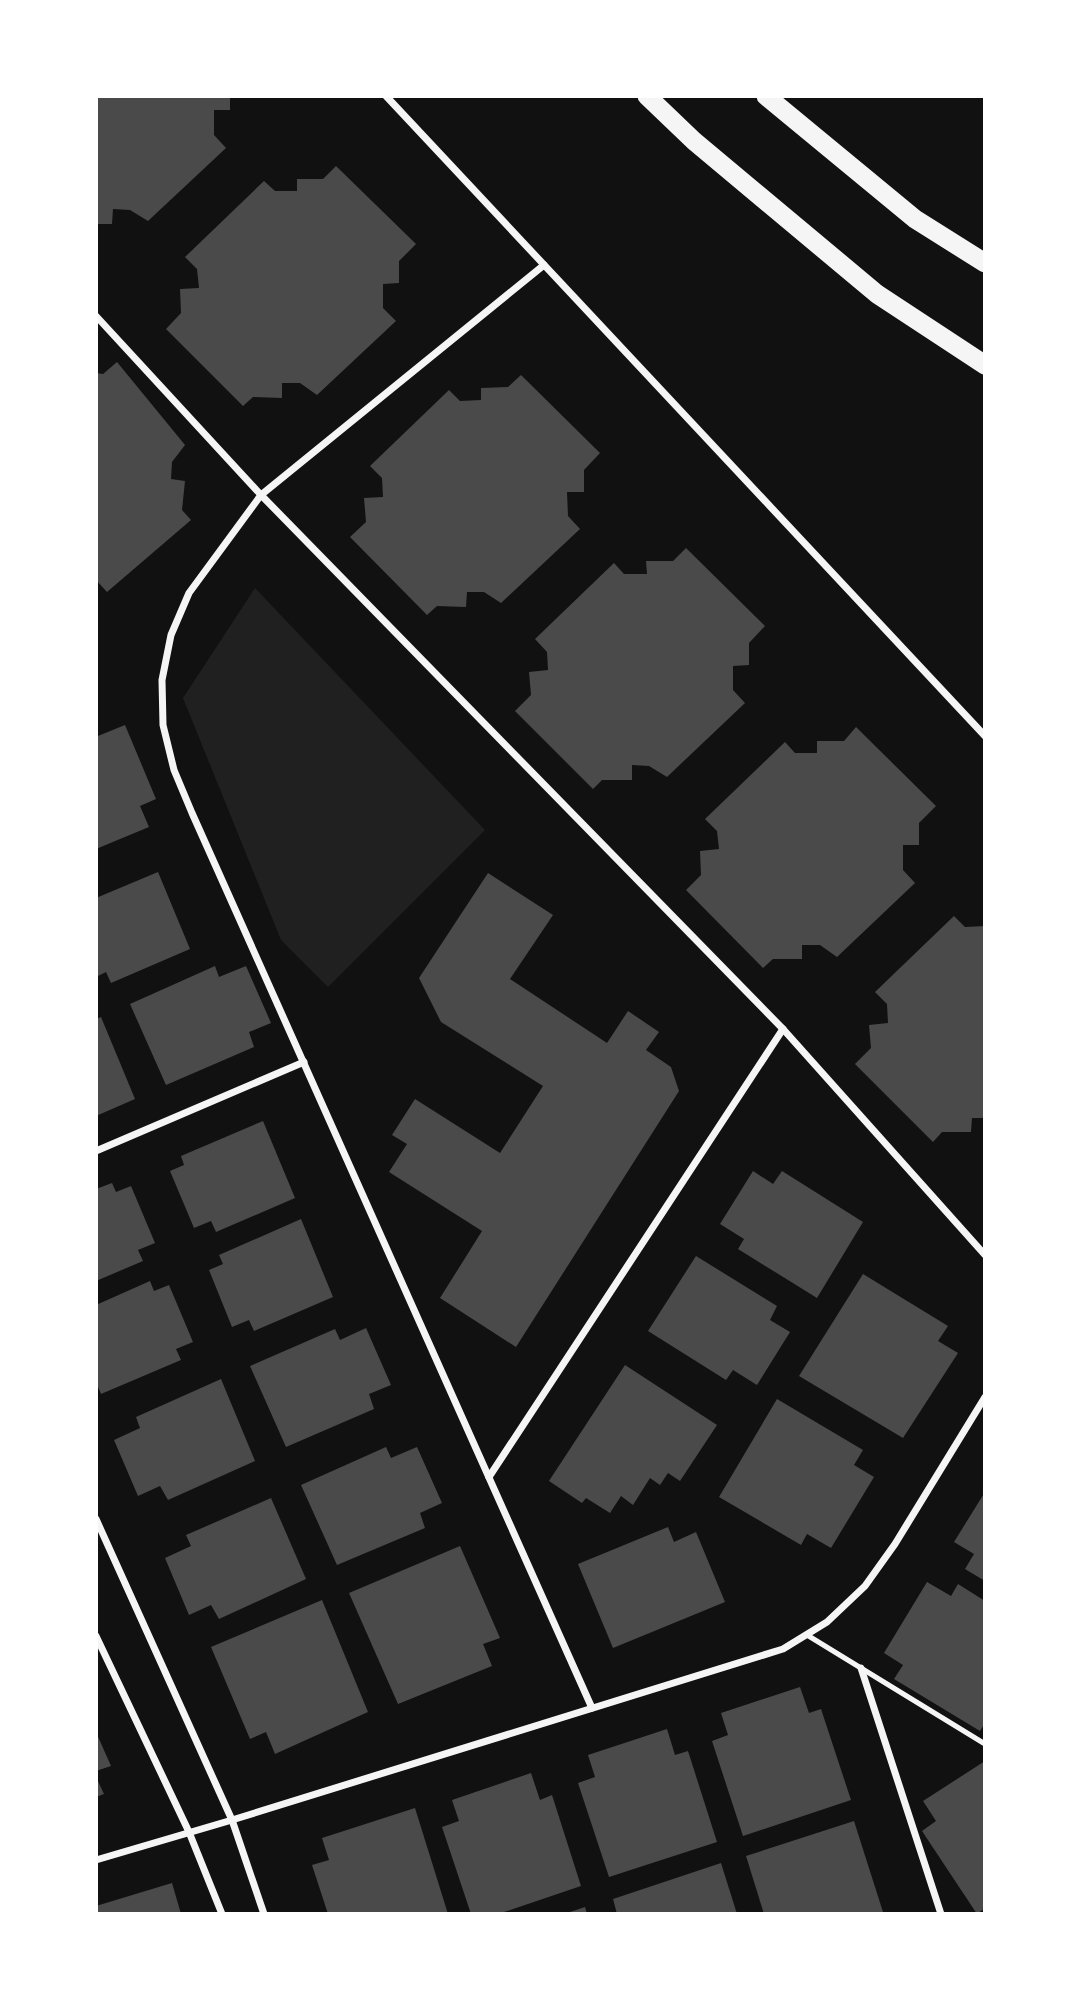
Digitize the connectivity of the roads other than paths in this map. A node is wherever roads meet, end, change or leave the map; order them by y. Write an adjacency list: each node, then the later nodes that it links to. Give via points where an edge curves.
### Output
1 (387, 96): 5 (street)
2 (647, 96): 7 (highway, via 877,294)
3 (766, 96): 4 (highway, via 915,219)
4 (985, 263)
5 (544, 265): 8 (street); 9 (street)
6 (96, 316): 8 (street)
7 (985, 365)
8 (261, 495): 10 (street); 11 (street, via 189,593 171,635 162,680 163,725 174,770)
9 (985, 736)
10 (783, 1028): 13 (street); 15 (street)
11 (304, 1062): 12 (street); 15 (street)
12 (96, 1152)
13 (985, 1255)
14 (985, 1397): 17 (street, via 865,1587)
15 (489, 1477): 20 (street)
16 (96, 1519): 22 (street)
17 (807, 1634): 19 (lane); 20 (street, via 783,1649)
18 (96, 1636): 23 (street)
19 (861, 1668): 21 (lane); 27 (street)
20 (592, 1708): 22 (street)
21 (985, 1744)
22 (232, 1820): 23 (street); 26 (street)
23 (189, 1832): 24 (street); 25 (street)
24 (96, 1860)
25 (222, 1914)
26 (264, 1914)
27 (941, 1914)

